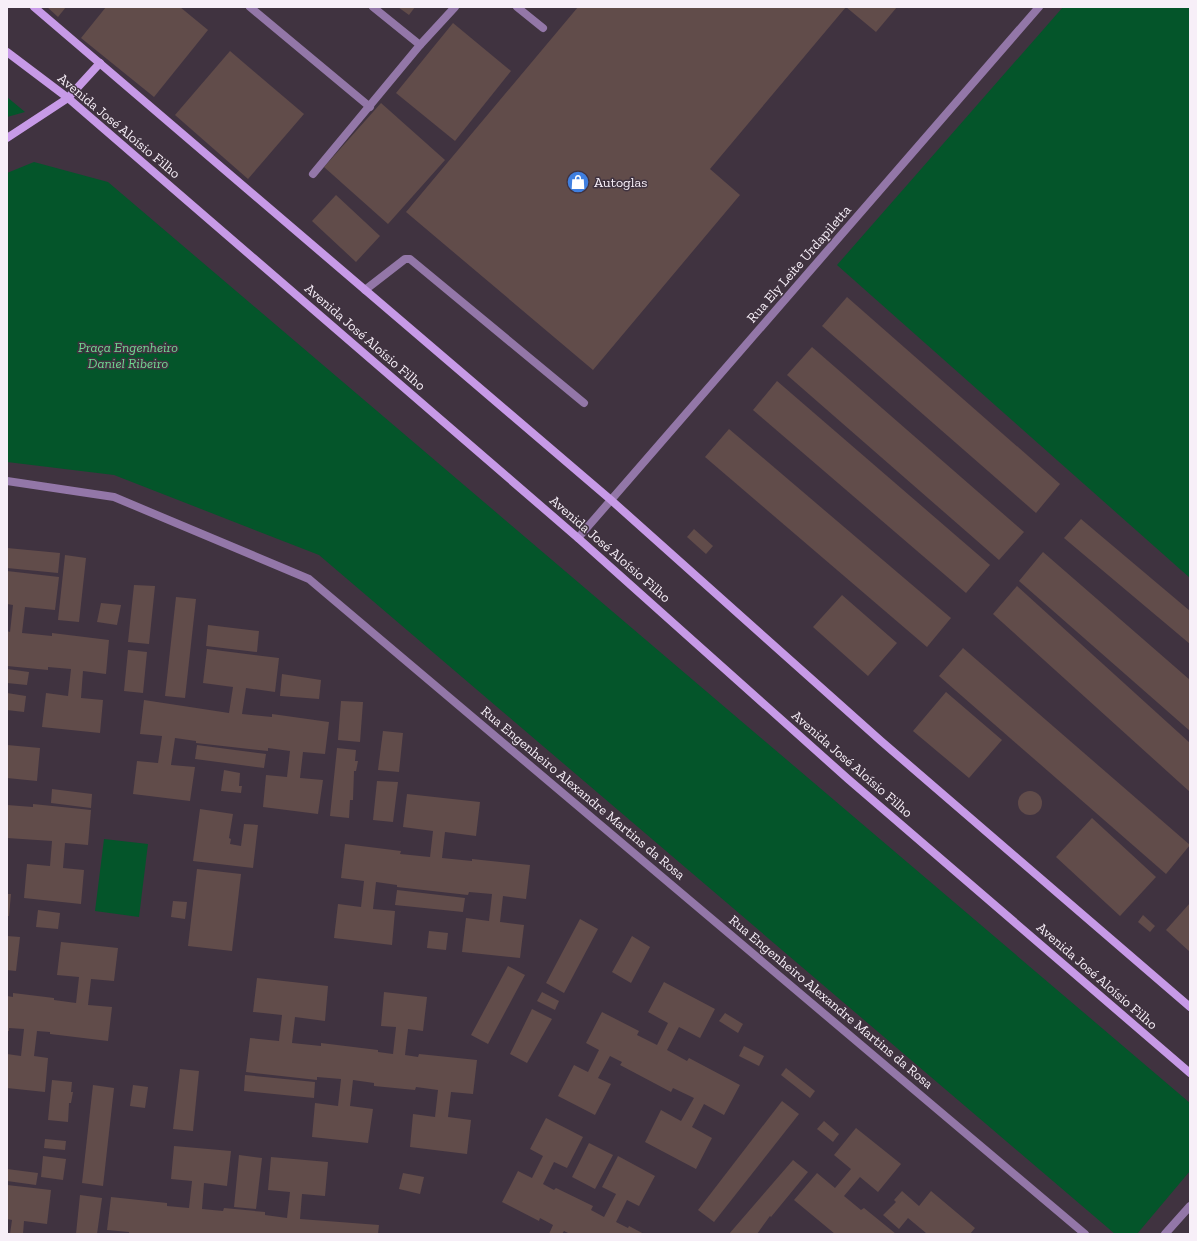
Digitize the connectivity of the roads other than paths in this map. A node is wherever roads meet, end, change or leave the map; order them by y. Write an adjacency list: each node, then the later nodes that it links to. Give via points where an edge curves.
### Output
1 (34, 7): 10 (street)
2 (250, 7): 12 (street)
3 (373, 7): 8 (street)
4 (455, 7): 8 (street)
5 (517, 7): 7 (street)
6 (1039, 7): 18 (street, Rua Ely Leite Urdapiletta)
7 (543, 28)
8 (420, 45): 12 (street)
9 (7, 52): 11 (street, Avenida José Aloísio Filho)
10 (100, 63): 11 (street); 15 (street)
11 (68, 98): 13 (street); 19 (street, Avenida José Aloísio Filho)
12 (370, 107): 14 (street)
13 (7, 138)
14 (313, 174)
15 (365, 290): 16 (street, via 405,259 410,259); 18 (street)
16 (584, 403)
17 (7, 481): 23 (street, Rua Engenheiro Alexandre Martins da Rosa, via 114,497 309,579)
18 (611, 500): 19 (street, Rua Ely Leite Urdapiletta); 20 (street, via 881,740)
19 (578, 538): 21 (street, Avenida José Aloísio Filho, via 848,779)
20 (1190, 1007)
21 (1190, 1073)
22 (1190, 1206): 24 (street)
23 (1084, 1234)
24 (1165, 1234)

